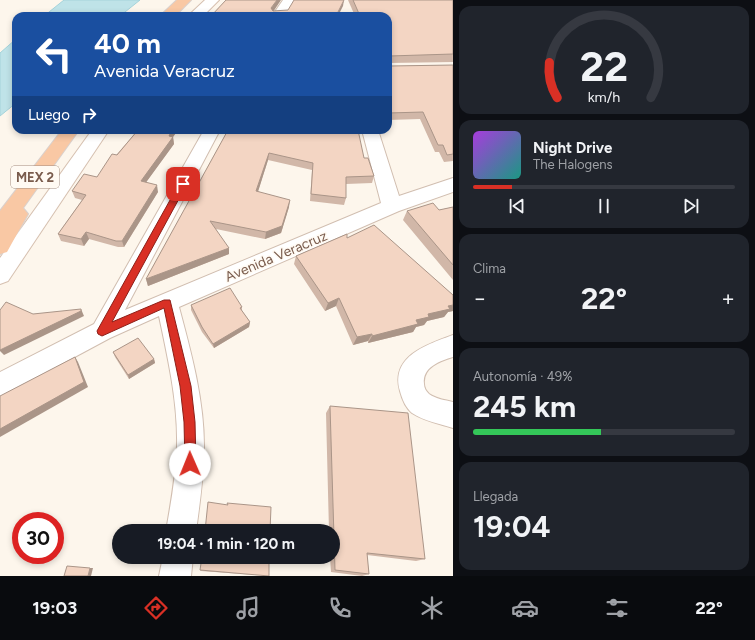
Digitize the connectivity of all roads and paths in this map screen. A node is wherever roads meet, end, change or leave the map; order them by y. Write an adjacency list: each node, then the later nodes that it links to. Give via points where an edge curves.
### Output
1 (185, 0): 4 (highway)
2 (213, 0): 5 (street)
3 (289, 0): 6 (street)
4 (172, 12)
5 (200, 12)
6 (282, 12)
7 (69, 134): 11 (highway, MEX 2)
8 (98, 134): 16 (street)
9 (210, 134): 18 (street)
10 (371, 134): 13 (street)
11 (29, 185): 14 (highway, MEX 2); 15 (highway, via 28,196)
12 (453, 185): 13 (street, Avenida Veracruz)
13 (392, 206): 17 (street, Avenida Veracruz)
14 (0, 224)
15 (0, 246)
16 (0, 275)
17 (167, 302): 18 (street, Avenida Veracruz); 22 (street, via 186,386 190,422 190,464)
18 (102, 331): 20 (street, Avenida Veracruz)
19 (446, 349): 21 (street, via 417,363 411,374 411,388 418,402)
20 (0, 385)
21 (453, 415)
22 (182, 524)
23 (177, 564): 24 (street)
24 (175, 576)

